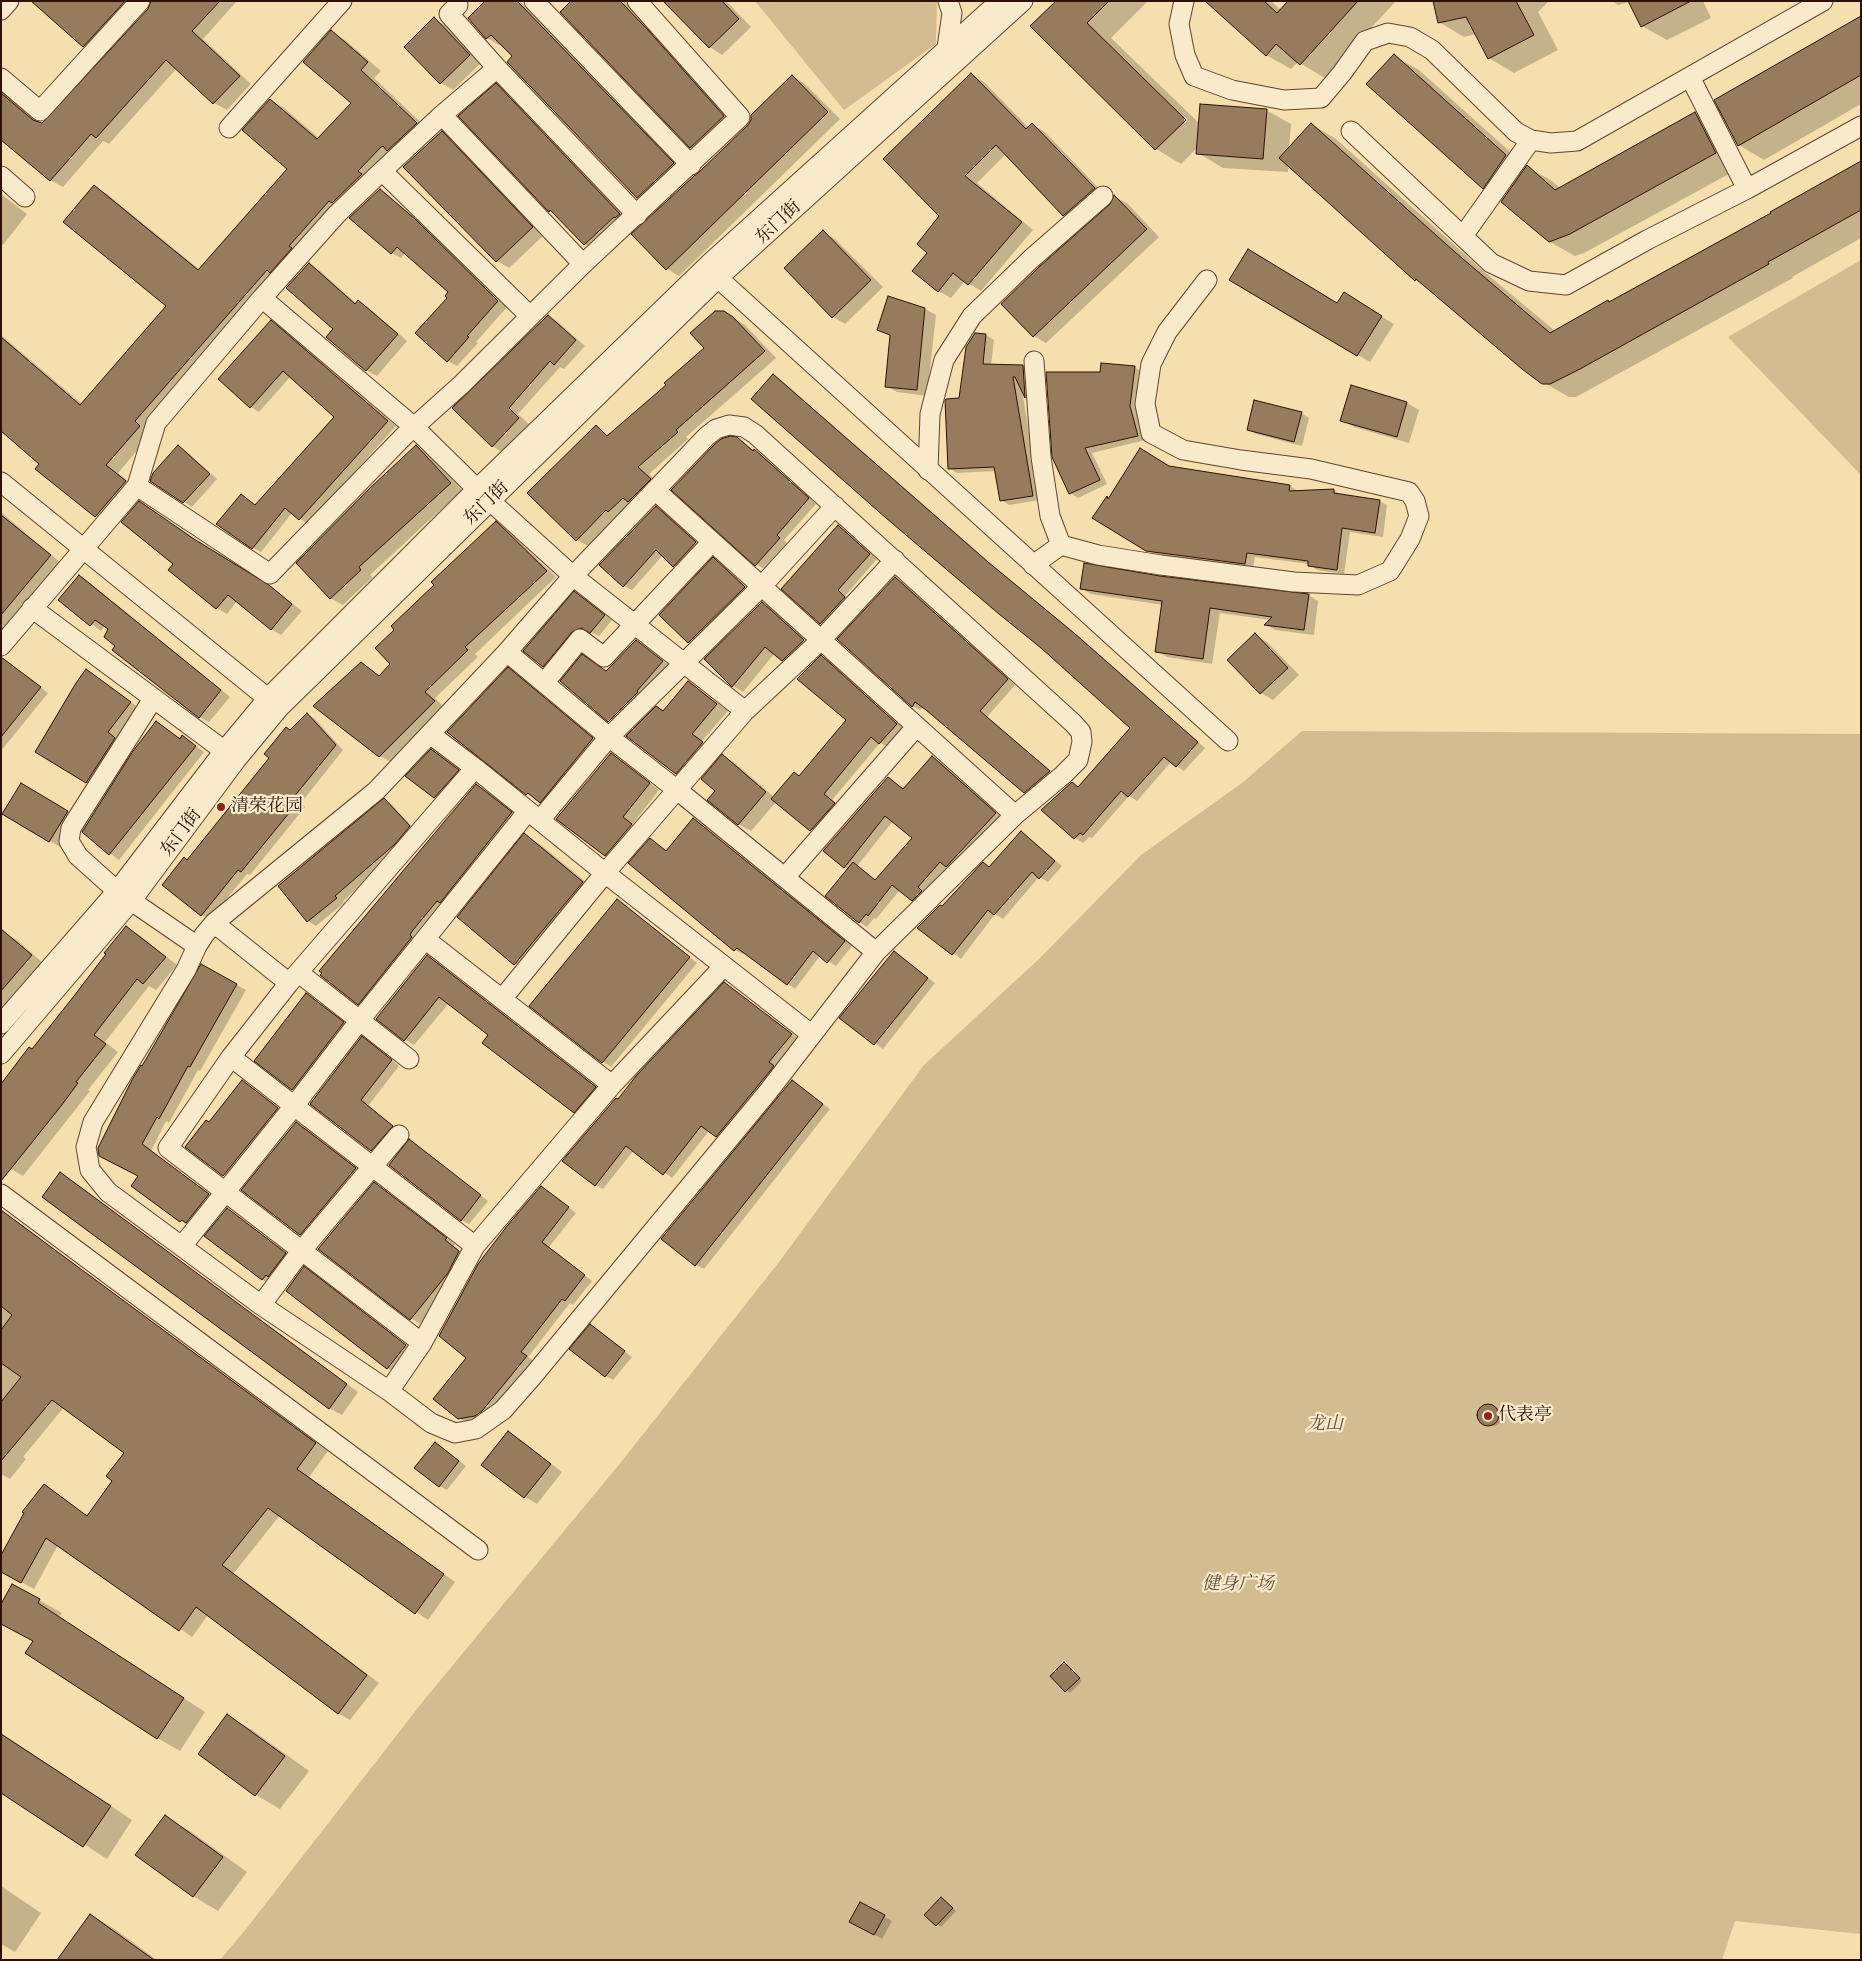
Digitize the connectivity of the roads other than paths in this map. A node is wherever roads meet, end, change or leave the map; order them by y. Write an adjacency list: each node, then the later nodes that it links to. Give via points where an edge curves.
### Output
1 (9, 1): 12 (street)
2 (140, 1): 16 (street, via 40,111)
3 (342, 1): 20 (street)
4 (534, 1): 23 (street)
5 (638, 1): 23 (street, via 740,117)
6 (948, 1): 13 (street, via 952,13)
7 (1000, 1): 13 (street, 东门街)
8 (1023, 1): 17 (street, 东门街)
9 (1184, 1): 22 (street, via 1179,24 1185,56 1194,76 1232,90 1284,100 1320,98 1365,41 1388,34 1410,37 1432,50 1516,132)
10 (1823, 1): 15 (street)
11 (459, 3): 14 (street, via 449,14)
12 (1, 10)
13 (946, 50): 17 (street); 42 (street, 东门街, via 710,263)
14 (496, 68): 18 (street); 29 (street)
15 (1690, 77): 22 (street, via 1577,141 1551,143); 26 (street)
16 (1, 78)
17 (930, 84): 32 (street, 东门街)
18 (442, 115): 24 (street); 31 (street)
19 (1861, 126): 26 (street)
20 (229, 128)
21 (1351, 131): 30 (street)
22 (1532, 140): 30 (street)
23 (690, 165): 29 (street)
24 (382, 171): 34 (street); 35 (street)
25 (1, 176): 28 (street)
26 (1747, 189): 30 (street, via 1566,285 1529,281 1491,263)
27 (1103, 196): 38 (street, via 972,316 944,360 930,414)
28 (25, 197)
29 (637, 215): 31 (street)
30 (1463, 236)
31 (583, 264): 35 (street)
32 (718, 278): 38 (street); 42 (street, 东门街)
33 (1207, 280): 45 (street, via 1167,332 1151,364 1145,404 1151,433 1183,450 1312,468 1409,492 1419,516 1410,539 1390,571 1358,585 1294,582 1161,565 1098,555)
34 (262, 298): 37 (street); 40 (street, via 156,423)
35 (530, 316): 37 (street)
36 (1034, 361): 45 (street, via 1048,506)
37 (414, 427): 40 (street, via 270,574); 42 (street)
38 (928, 470): 48 (street)
39 (1, 482): 46 (street)
40 (137, 486): 46 (street)
41 (655, 490): 43 (street, via 716,428 744,426); 44 (street); 49 (street)
42 (484, 495): 49 (street); 59 (street, 东门街)
43 (835, 506): 47 (street); 50 (street)
44 (712, 542): 50 (street); 52 (street)
45 (1061, 545): 48 (street)
46 (83, 548): 51 (street); 59 (street)
47 (895, 560): 53 (street); 69 (street, via 1081,732 1078,760)
48 (1033, 565): 64 (street)
49 (573, 576): 52 (street); 55 (street)
50 (761, 587): 53 (street); 56 (street)
51 (32, 608): 54 (street); 58 (street)
52 (634, 625): 56 (street); 57 (street, via 604,657 580,639)
53 (821, 640): 60 (street); 61 (street)
54 (1, 646)
55 (507, 652): 57 (street); 62 (street)
56 (684, 664): 60 (street); 63 (street)
57 (545, 682): 63 (street)
58 (152, 699): 65 (street); 72 (street, via 71,828 69,841 78,856)
59 (274, 703): 65 (street, 东门街)
60 (745, 711): 67 (street)
61 (916, 727): 69 (street); 71 (street)
62 (430, 734): 66 (street); 73 (street, via 376,791)
63 (609, 737): 67 (street); 68 (street)
64 (1228, 741)
65 (230, 756): 72 (street, 东门街)
66 (475, 768): 68 (street); 78 (street)
67 (676, 789): 70 (street); 71 (street)
68 (534, 815): 70 (street); 74 (street)
69 (1015, 815): 76 (street)
70 (604, 873): 77 (street); 79 (street)
71 (785, 877): 76 (street)
72 (124, 895): 75 (street); 81 (street, 东门街); 83 (street, 东门街)
73 (214, 923): 75 (street); 78 (street)
74 (425, 939): 79 (street); 80 (street)
75 (197, 946): 92 (street, via 186,970 93,1122 86,1147 90,1170 108,1192)
76 (876, 952): 82 (street)
77 (724, 966): 82 (street); 86 (street)
78 (294, 978): 80 (street); 84 (street)
79 (502, 998): 86 (street)
80 (360, 1020): 85 (street); 87 (street)
81 (1, 1024)
82 (811, 1034): 97 (street, via 767,1093 504,1410 476,1429 455,1433 431,1423)
83 (1, 1054)
84 (231, 1058): 87 (street); 90 (street, via 168,1148)
85 (409, 1059)
86 (612, 1086): 93 (street)
87 (294, 1106): 89 (street); 90 (street)
88 (399, 1135): 89 (street)
89 (372, 1167): 93 (street); 94 (street)
90 (225, 1192): 92 (street); 94 (street)
91 (1, 1194): 98 (street)
92 (182, 1246): 95 (street)
93 (475, 1246): 96 (street)
94 (302, 1250): 95 (street); 96 (street)
95 (261, 1305): 97 (street)
96 (422, 1343): 97 (street)
97 (389, 1391)
98 (478, 1550)

